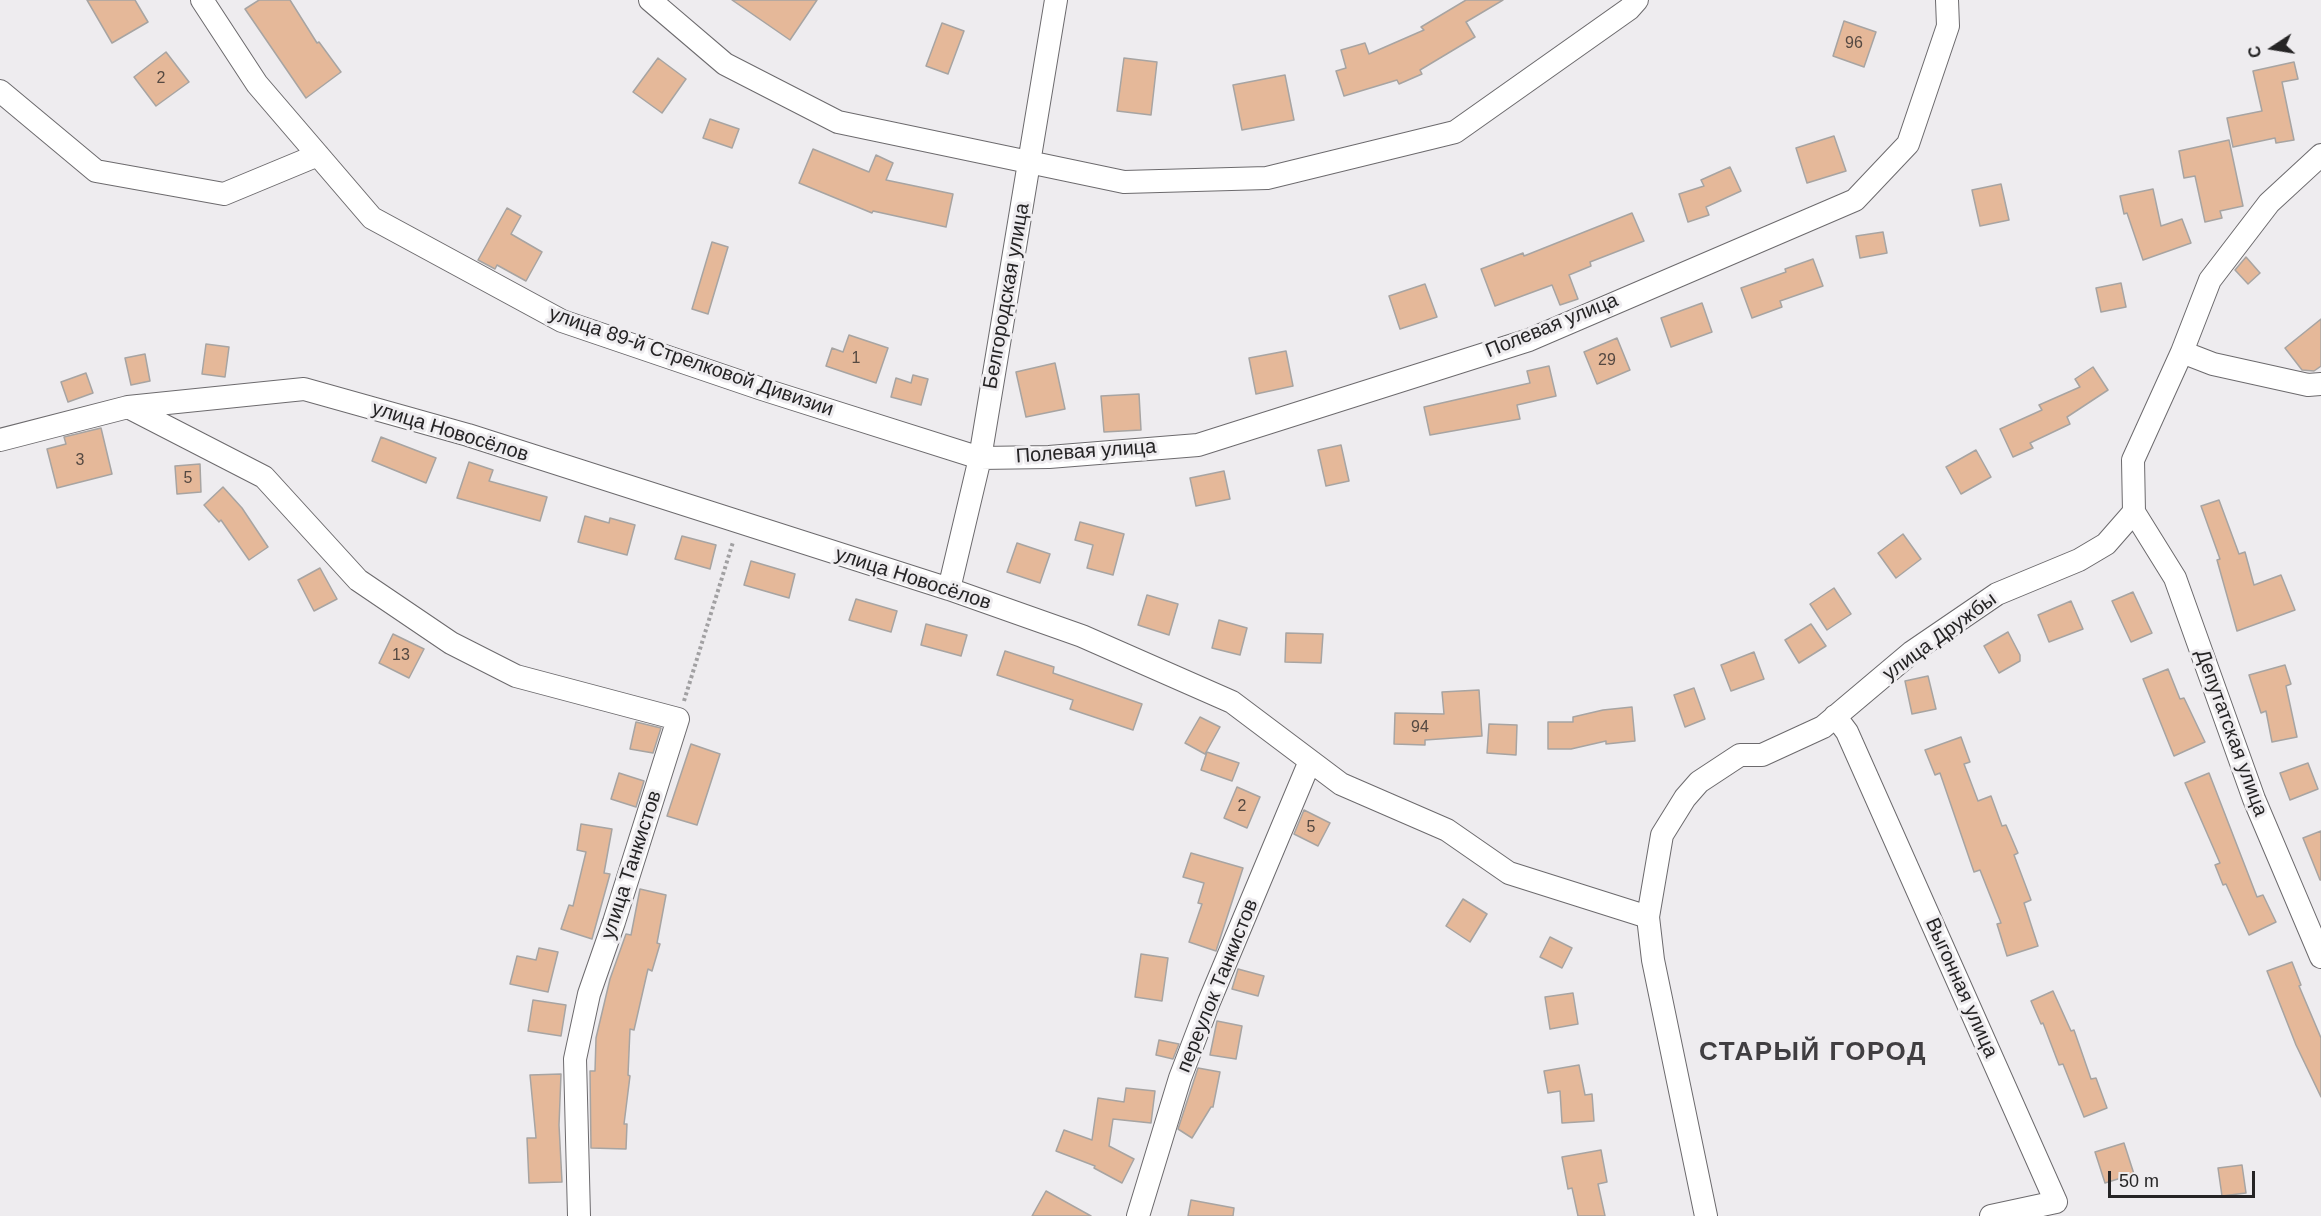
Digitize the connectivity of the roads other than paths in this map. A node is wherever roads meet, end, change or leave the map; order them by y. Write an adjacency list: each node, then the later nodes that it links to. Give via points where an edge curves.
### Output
1 (202, 0): 7 (street, улица 89-й Стрелковой Дивизии, via 257,84)
2 (650, 0): 9 (street, via 726,63 838,122)
3 (1056, 0): 9 (street, Белгородская улица)
4 (1637, 0): 9 (street, via 1455,132 1267,178 1124,182)
5 (1947, 0): 14 (street, Полевая улица, via 1948,26 1908,144 1855,200 1528,340 1198,444 1049,457)
6 (0, 91): 7 (street, via 96,171 224,194)
7 (318, 155): 14 (street, улица 89-й Стрелковой Дивизии, via 372,218 562,321)
8 (2321, 155): 10 (street, via 2269,203 2210,280)
9 (1030, 164): 14 (street, Белгородская улица)
10 (2182, 352): 11 (street, via 2213,364 2308,385); 15 (street, via 2133,460)
11 (2321, 384)
12 (128, 407): 13 (street, улица Новосёлов); 16 (street, улица Новосёлов, via 304,389 468,435); 21 (street, улица Танкистов, via 264,477 358,580 451,643 516,676 678,719 589,994 575,1059)
13 (0, 440)
14 (980, 458): 16 (street, Белгородская улица)
15 (2134, 512): 17 (street, улица Дружбы, via 2106,544 2079,560 1997,594 1912,652); 20 (street, Депутатская улица, via 2175,578 2254,799)
16 (949, 589): 18 (street, улица Новосёлов, via 1082,636 1232,702)
17 (1835, 716): 19 (street, улица Дружбы, via 1808,735 1762,755 1740,755 1699,782 1662,836); 24 (street, Выгонная улица, via 1846,732 2056,1202)
18 (1310, 761): 19 (street, улица Новосёлов, via 1341,784 1447,830 1509,873); 22 (street, переулок Танкистов, via 1180,1078)
19 (1648, 917): 23 (street, via 1653,960)
20 (2321, 957)
21 (579, 1216)
22 (1138, 1216)
23 (1706, 1216)
24 (1991, 1216)

